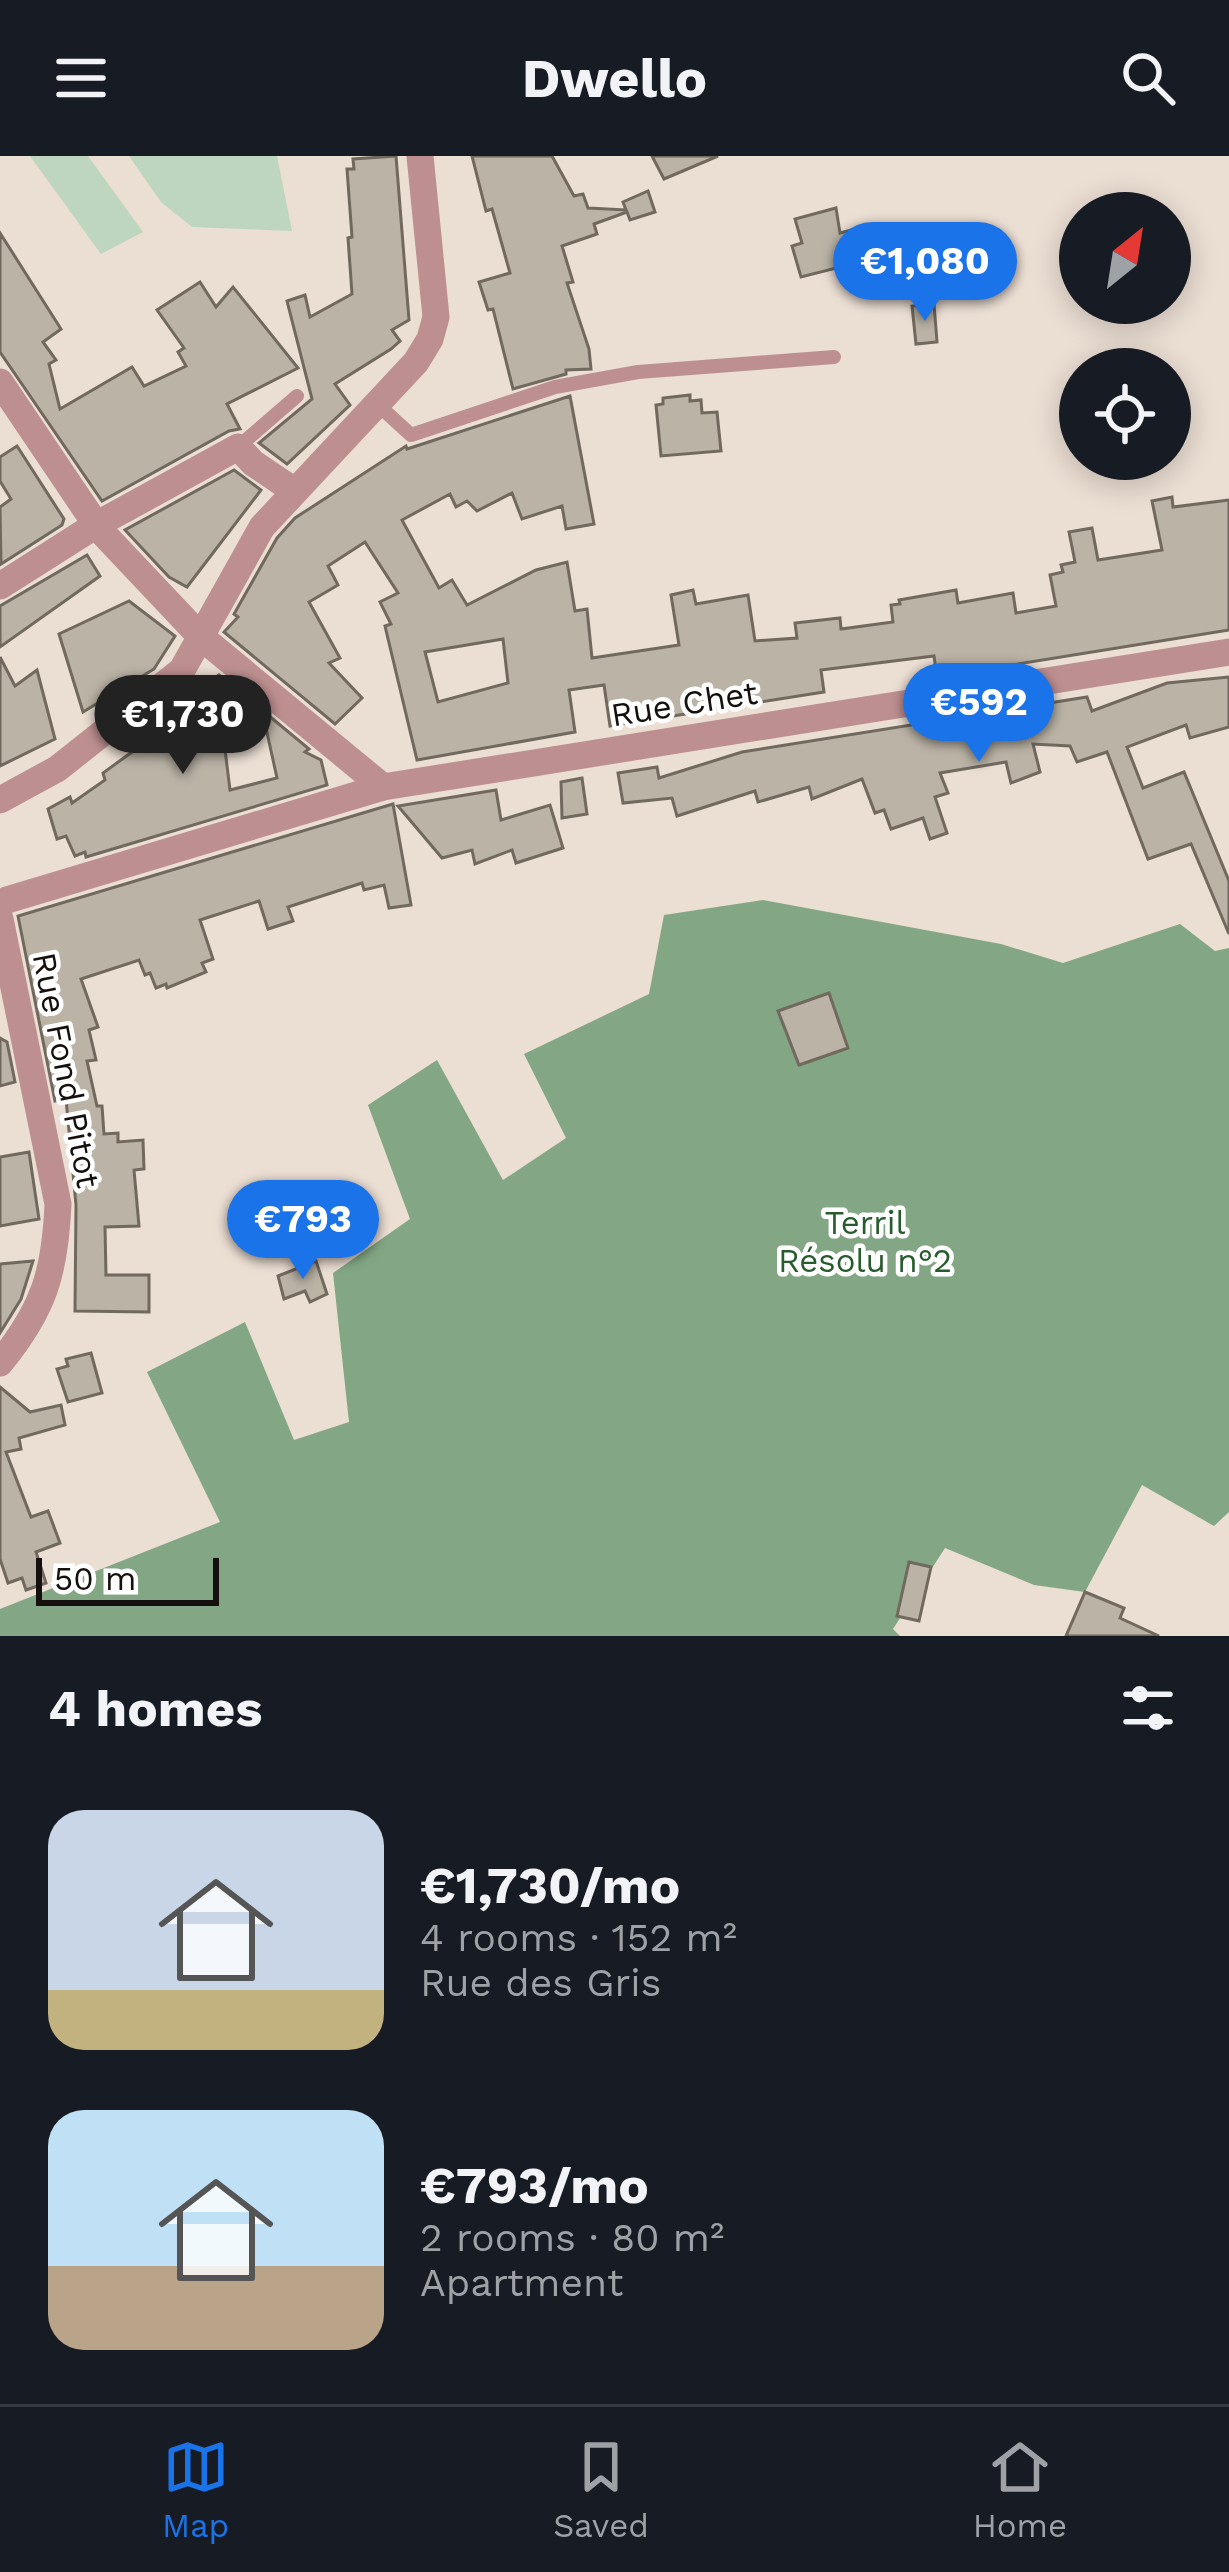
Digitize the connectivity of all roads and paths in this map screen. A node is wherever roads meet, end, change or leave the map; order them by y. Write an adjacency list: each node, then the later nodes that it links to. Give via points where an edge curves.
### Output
1 (420, 156): 5 (street, via 436,316 416,362)
2 (834, 357): 5 (lane, via 638,372 555,387 411,435)
3 (0, 382): 8 (street)
4 (298, 396): 6 (lane)
5 (376, 403): 7 (street)
6 (238, 447): 7 (street); 8 (street)
7 (292, 490): 10 (street, via 262,527)
8 (95, 525): 9 (street); 10 (street)
9 (0, 586)
10 (202, 637): 12 (street); 13 (street, via 182,670 120,723)
11 (1229, 652): 12 (street, Rue Chet)
12 (383, 787): 14 (street, Rue Chet)
13 (0, 800)
14 (2, 901): 15 (street, Rue Fond Pitot, via 58,1204 47,1290)
15 (0, 1364)

